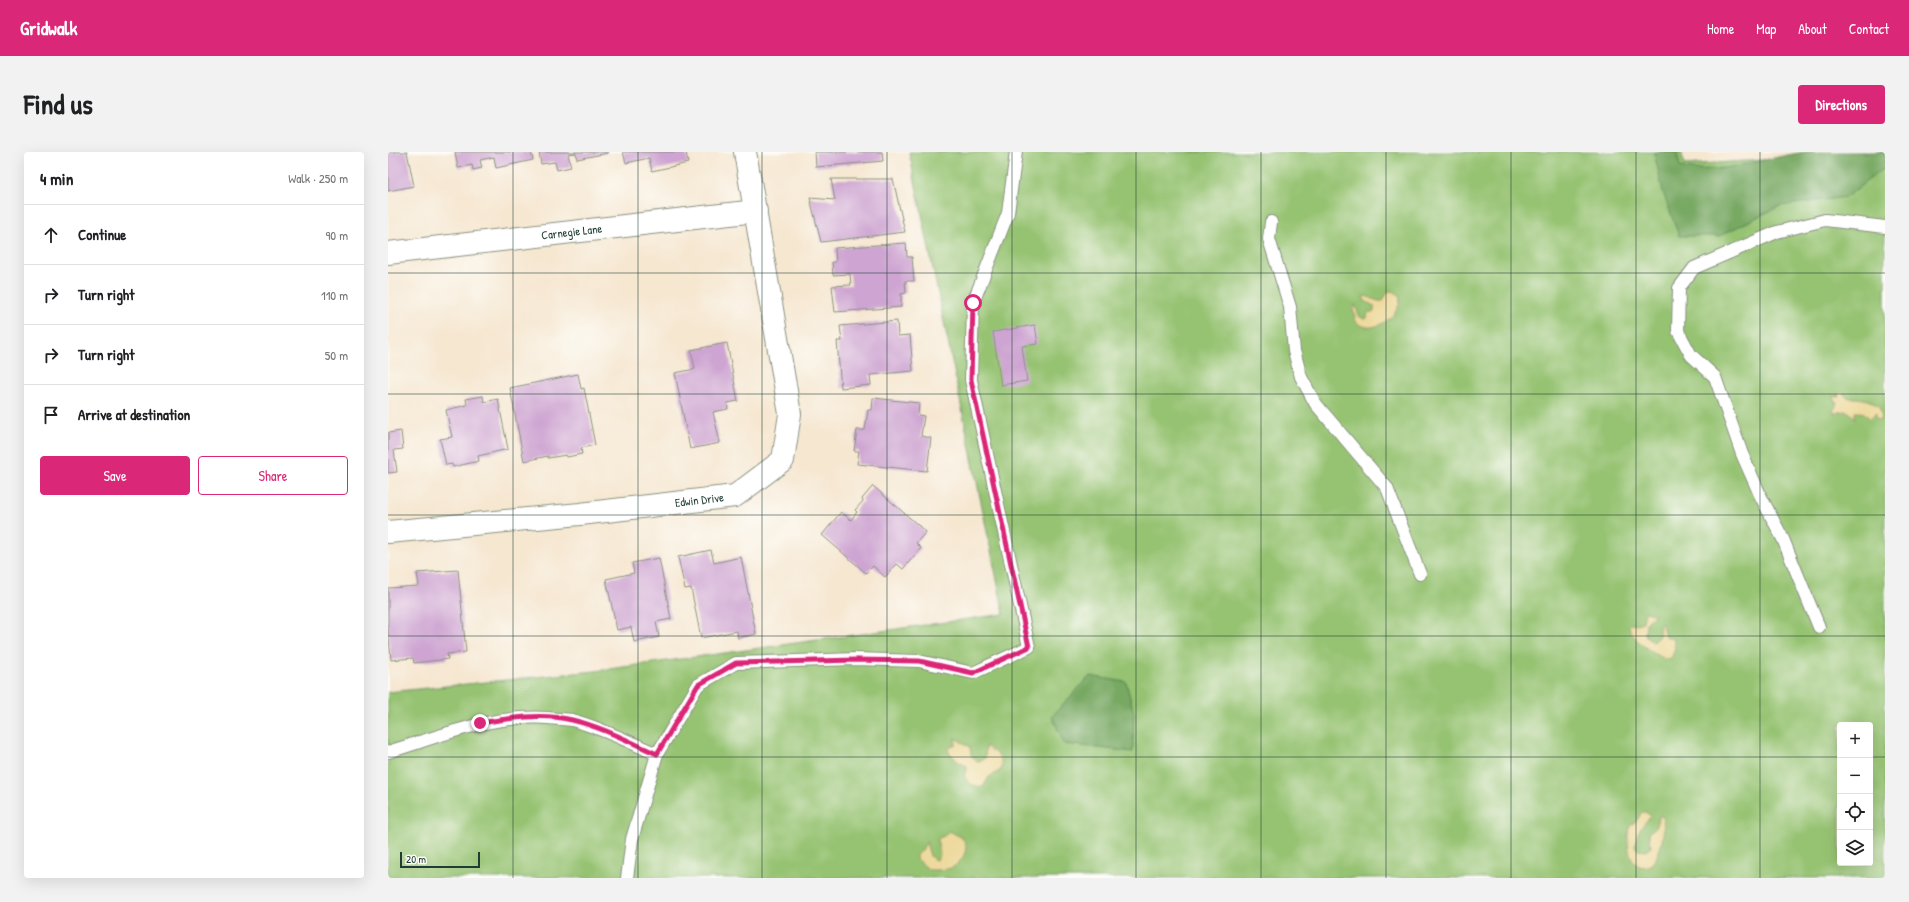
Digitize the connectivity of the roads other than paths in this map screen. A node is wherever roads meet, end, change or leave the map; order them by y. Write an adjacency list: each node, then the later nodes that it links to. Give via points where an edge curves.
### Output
1 (745, 152): 3 (street, Edwin Drive)
2 (1016, 152): 11 (lane, via 1008,213 973,303 971,380 1029,647 973,673 919,661 736,663 698,685)
3 (756, 211): 6 (street, Carnegie Lane); 7 (street, Edwin Drive, via 790,414 783,460 735,496)
4 (1271, 222): 8 (lane, via 1269,239 1290,307 1294,351 1301,377 1315,404 1387,488)
5 (1885, 227): 9 (lane, via 1825,220 1777,232 1694,268 1679,288 1678,331 1691,355 1715,376 1742,454 1761,497 1784,539)
6 (388, 253)
7 (388, 532)
8 (1420, 574)
9 (1819, 627)
10 (388, 752): 11 (lane, via 480,723 538,717 571,720 602,730)
11 (657, 754): 12 (lane, via 632,838)
12 (627, 878)

